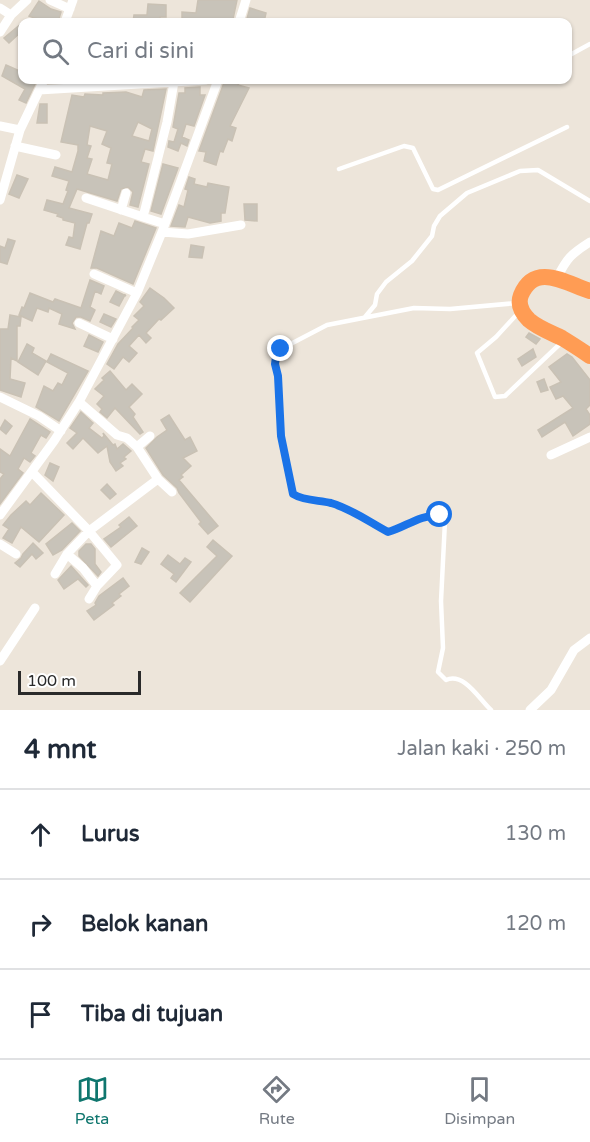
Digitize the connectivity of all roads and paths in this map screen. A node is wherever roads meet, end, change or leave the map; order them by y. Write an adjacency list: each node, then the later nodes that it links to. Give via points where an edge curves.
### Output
1 (27, 0): 6 (street)
2 (50, 0): 4 (street)
3 (246, 0): 7 (street)
4 (72, 4)
5 (0, 8): 6 (street)
6 (11, 15): 8 (street)
7 (239, 18)
8 (0, 32)
9 (590, 44): 10 (lane)
10 (572, 53)
11 (42, 84): 15 (street)
12 (102, 84): 15 (street)
13 (174, 84): 27 (street)
14 (217, 84): 29 (street)
15 (39, 90): 18 (street)
16 (0, 126): 18 (street)
17 (567, 127): 21 (lane, via 438,190 433,189 413,148 404,146)
18 (20, 130): 19 (street)
19 (15, 146): 20 (street); 24 (street)
20 (56, 155)
21 (339, 169)
22 (126, 193): 26 (street)
23 (86, 198): 26 (street)
24 (0, 200)
25 (590, 201): 36 (lane, via 537,170 520,171 467,193 440,216 432,236 412,261 386,282)
26 (121, 210): 27 (street)
27 (143, 217): 29 (street)
28 (241, 225): 29 (street, via 189,234)
29 (163, 228): 34 (street)
30 (590, 242): 32 (street, via 572,253)
31 (94, 274): 34 (street)
32 (557, 278): 33 (highway); 35 (highway, via 537,278 522,292)
33 (590, 291)
34 (137, 293): 38 (street)
35 (520, 307): 36 (lane, via 414,308); 39 (highway, via 531,322); 39 (lane, via 496,337 477,352 495,397 506,396)
36 (365, 317): 62 (lane, via 327,325 281,349 276,357 281,436 291,488 298,497 331,503 388,532 426,516 443,517 443,648 438,672 443,679 459,679)
37 (79, 323): 38 (street)
38 (113, 339): 42 (street)
39 (565, 340): 40 (highway)
40 (590, 356)
41 (0, 397): 43 (street)
42 (79, 402): 43 (street); 46 (street)
43 (61, 431): 48 (street)
44 (150, 436): 46 (street)
45 (590, 437): 47 (street)
46 (137, 447): 49 (street)
47 (551, 455)
48 (32, 472): 51 (street); 52 (street)
49 (158, 479): 50 (street); 52 (street)
50 (172, 492)
51 (0, 515)
52 (89, 531): 55 (street); 57 (street, via 117,565)
53 (0, 544): 54 (street)
54 (16, 554)
55 (67, 554): 56 (street); 57 (street)
56 (55, 574)
57 (97, 586): 58 (street)
58 (89, 599)
59 (35, 608): 61 (street)
60 (590, 638): 63 (street, via 573,650 551,690)
61 (0, 662)
62 (491, 710)
63 (530, 710)

